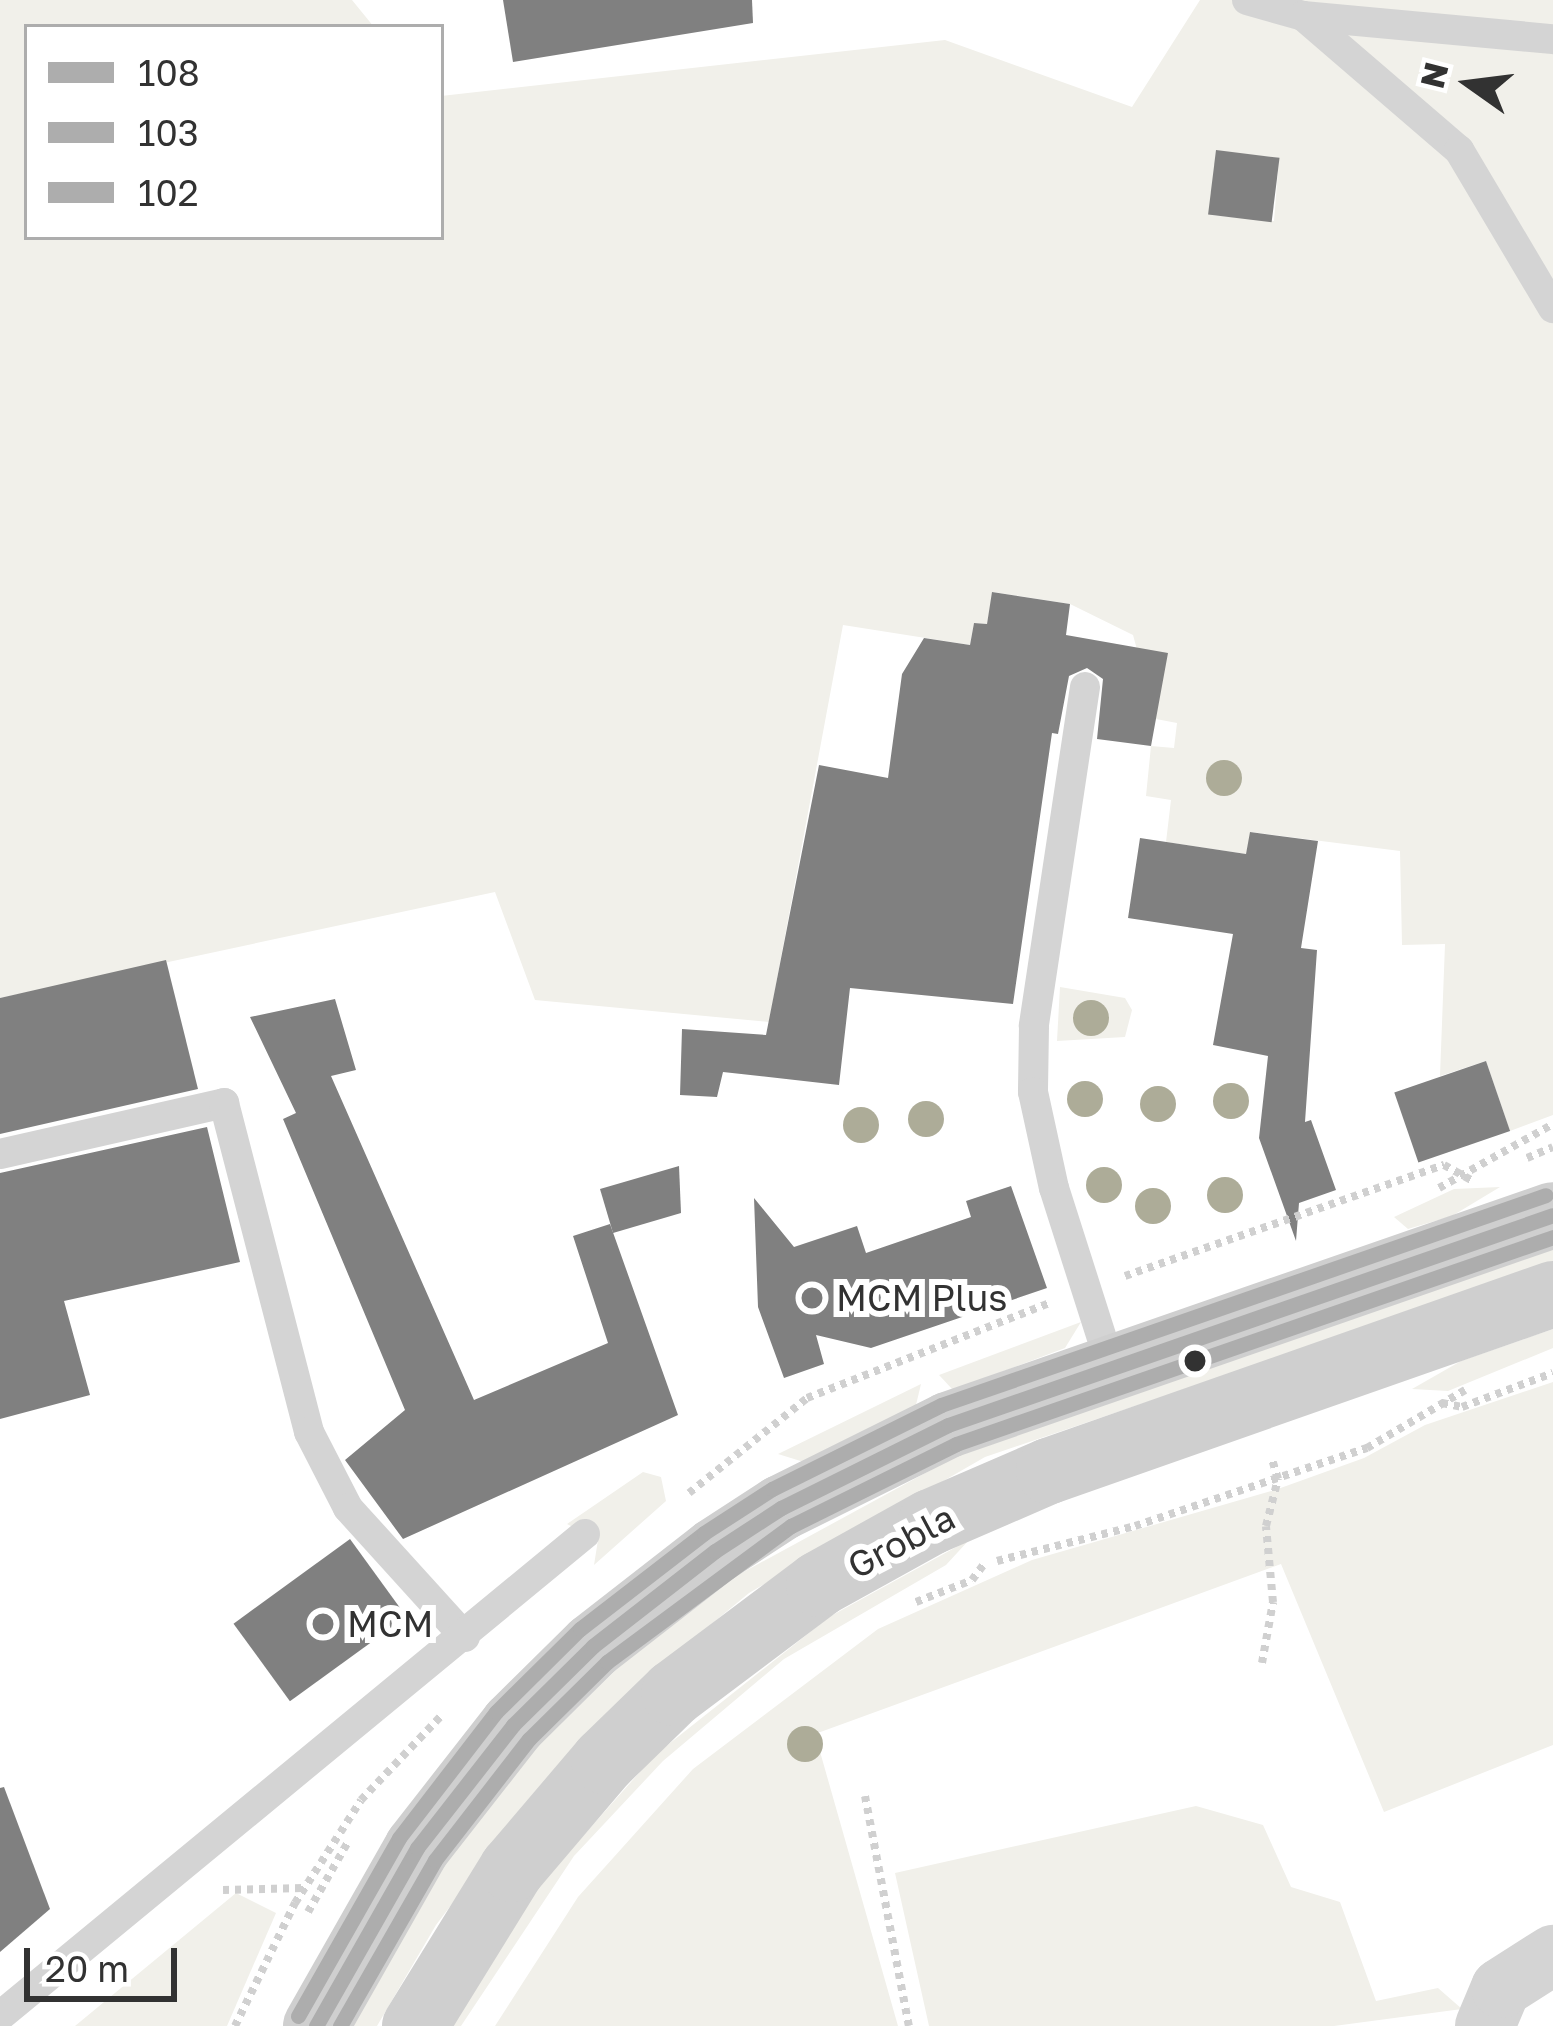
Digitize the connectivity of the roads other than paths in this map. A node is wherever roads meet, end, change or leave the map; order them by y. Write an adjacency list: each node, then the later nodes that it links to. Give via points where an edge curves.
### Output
1 (1247, 0): 2 (lane)
2 (1303, 16): 3 (lane); 4 (lane, via 1459,150)
3 (1553, 39)
4 (1553, 308)
5 (1085, 687): 9 (lane, via 1034,1026 1033,1092)
6 (0, 1154): 11 (lane, via 224,1103 310,1432 348,1508)
7 (1553, 1215): 9 (main road)
8 (1553, 1294): 15 (main road, Grobla, via 1082,1458 932,1522 819,1585 674,1693 604,1761 512,1869)
9 (1110, 1364): 14 (main road, via 861,1466 661,1589 524,1714 465,1783 376,1911)
10 (585, 1534): 11 (lane)
11 (465, 1637): 13 (lane)
12 (1553, 1955): 16 (street, via 1501,1988)
13 (0, 2016)
14 (316, 2026)
15 (415, 2026)
16 (1485, 2026)

